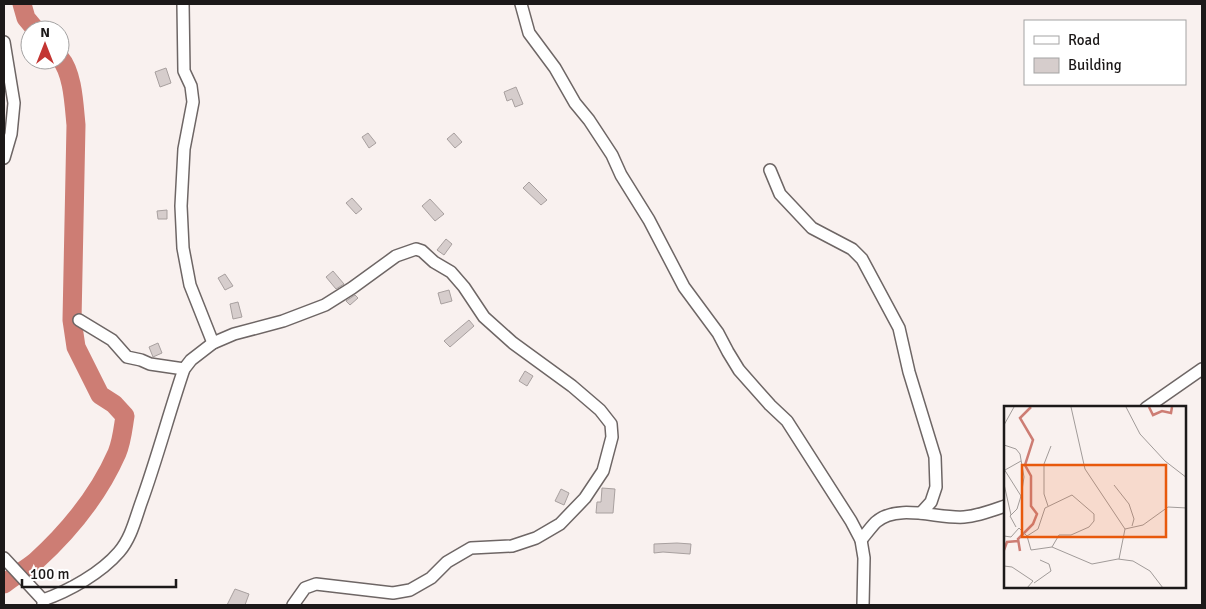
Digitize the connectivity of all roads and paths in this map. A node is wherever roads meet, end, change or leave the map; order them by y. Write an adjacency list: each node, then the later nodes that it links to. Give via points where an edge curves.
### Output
1 (183, 4): 7 (street, via 184,71 191,86 193,102 184,149 183,248 190,285)
2 (521, 4): 13 (street, via 529,33 612,155 684,287 718,333 739,370 787,421)
3 (4, 42): 4 (street, via 14,103 11,134)
4 (4, 158)
5 (770, 170): 12 (street, via 780,194 812,228 852,249 862,259 899,328 935,457 936,488 931,502)
6 (79, 320): 8 (street, via 112,340 126,358)
7 (212, 343): 8 (street); 16 (street, via 325,305 396,256 416,249 451,272 484,317 513,343 572,386 611,424 612,437 606,463 594,485 560,524 536,538 512,546 471,548 410,590 393,593 316,584 305,588)
8 (184, 369): 15 (street, via 128,538 119,552 83,581)
9 (1202, 369): 10 (street)
10 (1149, 406)
11 (1004, 506): 12 (street, via 963,517)
12 (921, 513): 13 (street, via 884,518)
13 (861, 540): 17 (street)
14 (6, 560): 15 (street)
15 (43, 603)
16 (293, 605)
17 (863, 605)

